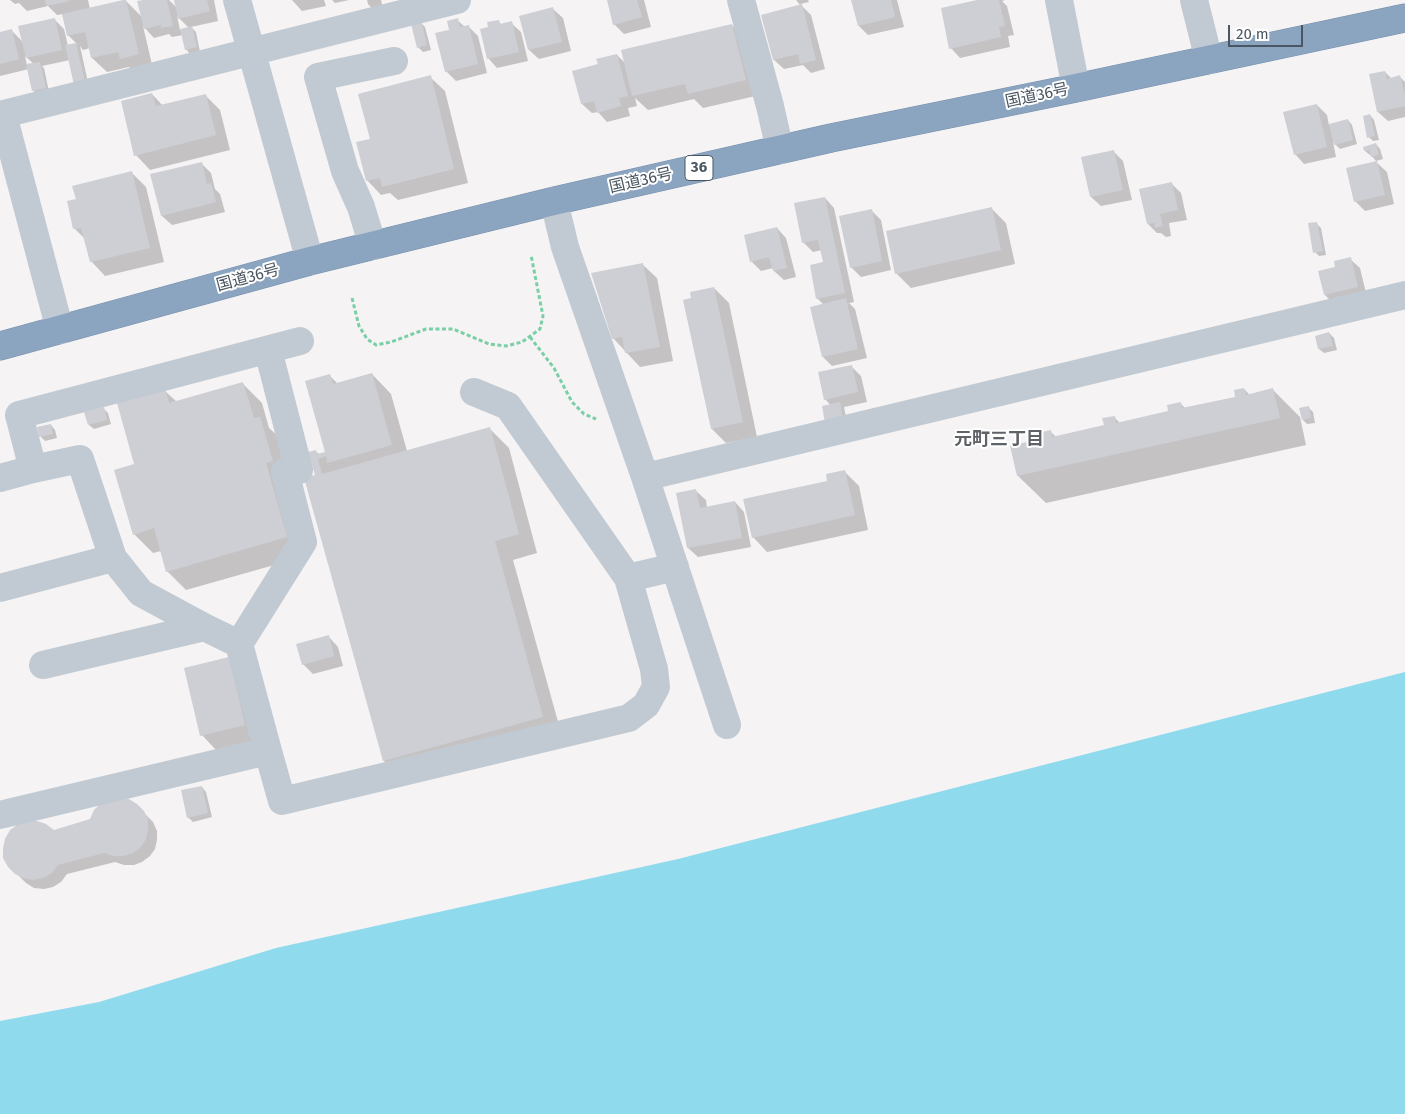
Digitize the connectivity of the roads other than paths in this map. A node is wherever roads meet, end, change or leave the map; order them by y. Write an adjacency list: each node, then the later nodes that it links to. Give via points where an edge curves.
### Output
1 (237, 0): 7 (street)
2 (457, 0): 7 (street)
3 (741, 0): 12 (street)
4 (1059, 0): 10 (street)
5 (1194, 0): 8 (street)
6 (1405, 18): 8 (highway, 国道36号 / 36)
7 (252, 52): 11 (street); 15 (street)
8 (1209, 60): 10 (highway, 国道36号 / 36)
9 (394, 61): 14 (street, via 318,77 345,171)
10 (1076, 88): 12 (highway, 国道36号 / 36)
11 (1, 115): 17 (street)
12 (780, 150): 13 (highway, 国道36号 / 36)
13 (554, 201): 14 (highway, 国道36号 / 36); 23 (street, via 565,247)
14 (373, 246): 15 (highway, 国道36号 / 36)
15 (310, 261): 17 (highway, 国道36号 / 36)
16 (1405, 295): 23 (street)
17 (60, 330): 19 (highway, 国道36号 / 36)
18 (300, 341): 20 (street)
19 (0, 346)
20 (268, 350): 22 (street, via 18,415); 30 (street, via 299,470 285,472 302,542)
21 (474, 392): 27 (street, via 508,406)
22 (33, 468): 24 (street); 25 (street, via 80,459)
23 (645, 477): 26 (street)
24 (0, 478)
25 (113, 558): 28 (street); 29 (street, via 141,593)
26 (675, 566): 27 (street); 32 (street)
27 (628, 578): 33 (street, via 654,669 656,687 646,705 629,718 282,801)
28 (0, 588)
29 (204, 627): 30 (street); 31 (street)
30 (239, 644): 33 (street)
31 (43, 665)
32 (727, 725)
33 (268, 750): 34 (street)
34 (0, 814)

